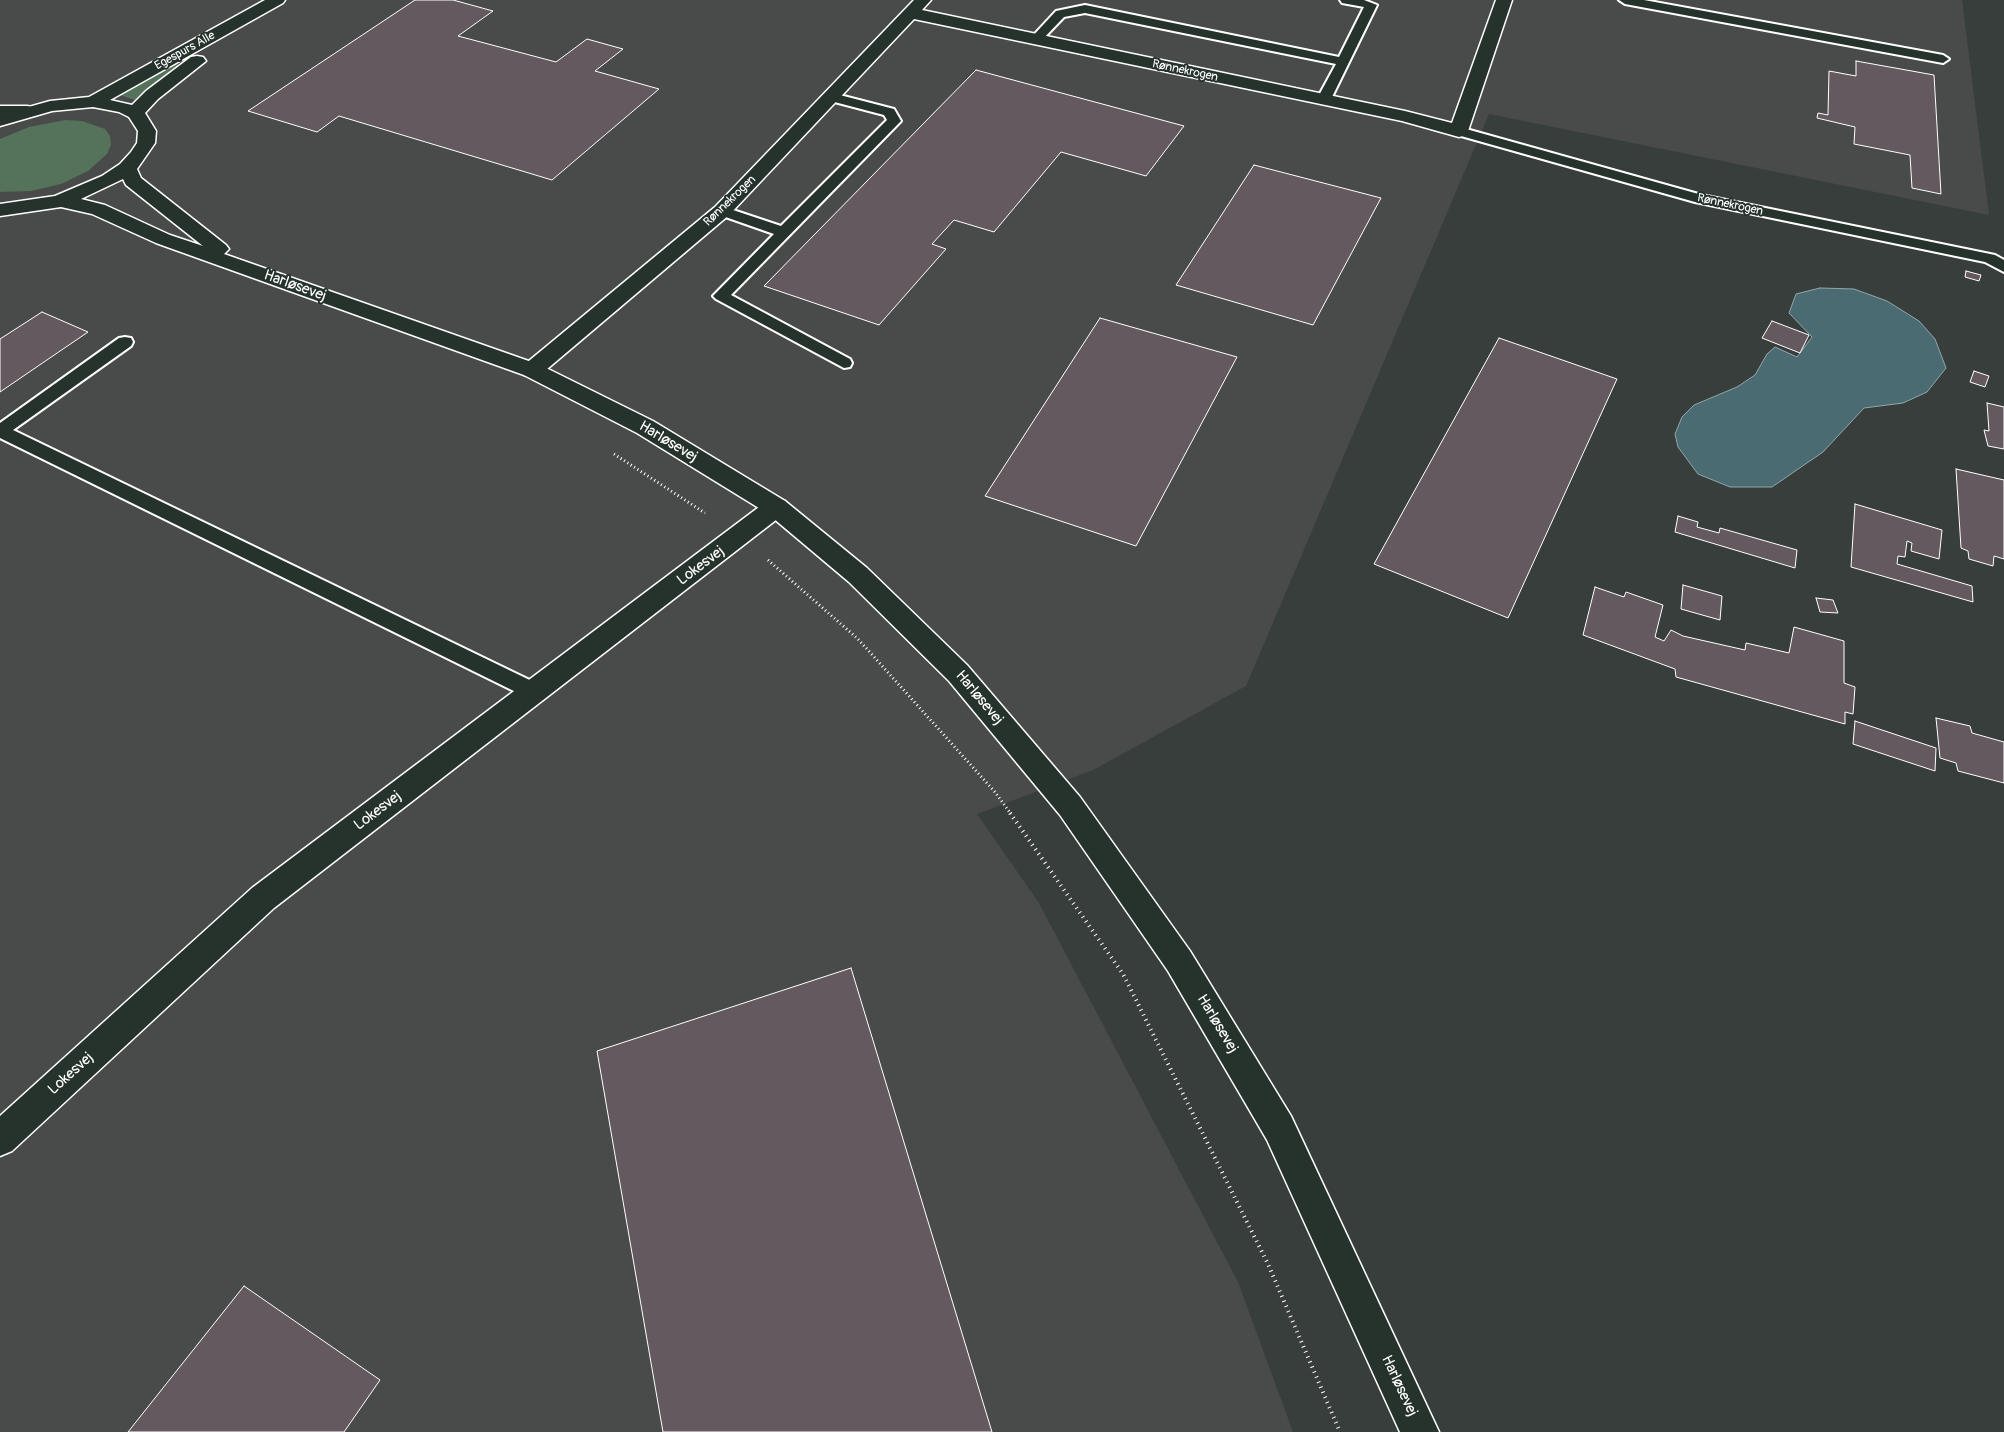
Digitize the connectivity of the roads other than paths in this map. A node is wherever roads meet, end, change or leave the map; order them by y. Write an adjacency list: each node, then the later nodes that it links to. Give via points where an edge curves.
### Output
1 (277, 0): 12 (street, Egespurs Alle)
2 (282, 0): 15 (street, Egespurs Alle, via 152,95)
3 (1346, 0): 9 (lane, via 1371,5)
4 (1504, 0): 17 (street)
5 (1625, 0): 8 (lane)
6 (917, 7): 7 (street, Rønnekrogen); 10 (street, Rønnekrogen)
7 (1036, 39): 9 (lane, via 1060,14 1085,9); 11 (street, Rønnekrogen)
8 (1943, 59)
9 (1343, 62): 11 (lane)
10 (832, 97): 21 (street, Rønnekrogen); 22 (lane, via 889,112 894,121)
11 (1324, 100): 17 (street, Rønnekrogen, via 1405,116)
12 (93, 102): 14 (street); 15 (street)
13 (0, 111): 14 (street)
14 (27, 111): 16 (street)
15 (135, 113): 18 (street, via 147,131 146,142)
16 (0, 121)
17 (1459, 131): 23 (lane, Rønnekrogen, via 1700,199 1990,258)
18 (127, 168): 19 (street, via 87,192); 24 (street, Harløsevej, via 133,181 150,196)
19 (61, 200): 20 (street); 24 (street, Harløsevej, via 98,209 163,239)
20 (1, 210)
21 (722, 211): 22 (lane); 27 (street, Rønnekrogen)
22 (784, 232): 26 (lane, via 721,296)
23 (2004, 267)
24 (247, 269): 27 (street, Harløsevej)
25 (125, 342): 28 (lane)
26 (844, 364)
27 (532, 370): 29 (street, Harløsevej, via 645,427)
28 (0, 431): 30 (lane)
29 (776, 507): 30 (street, Lokesvej); 32 (street, Harløsevej, via 858,575 958,673 1070,806 1179,960 1279,1128)
30 (535, 692): 31 (street, Lokesvej, via 263,898)
31 (0, 1139)
32 (1420, 1432)

